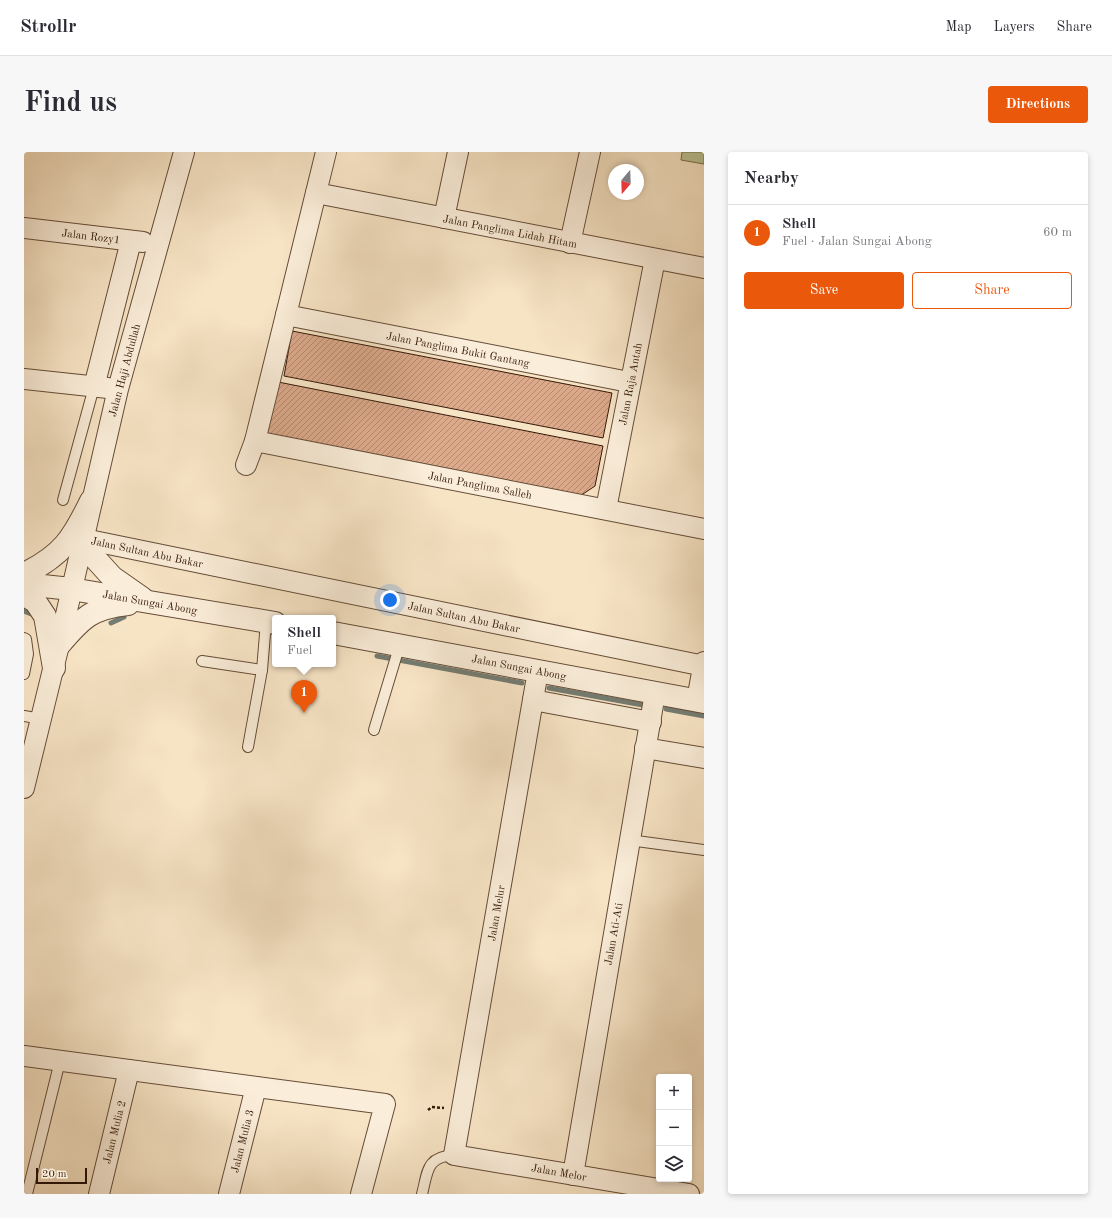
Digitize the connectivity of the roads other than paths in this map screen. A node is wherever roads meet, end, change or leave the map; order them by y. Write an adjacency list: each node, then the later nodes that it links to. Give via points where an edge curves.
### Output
1 (184, 152): 10 (street, Jalan Haji Abdullah)
2 (326, 152): 5 (street)
3 (458, 152): 6 (street)
4 (590, 152): 9 (street)
5 (316, 193): 6 (street, Jalan Panglima Lidah Hitam); 13 (street)
6 (444, 218): 9 (street, Jalan Panglima Lidah Hitam)
7 (24, 228): 8 (street, Jalan Rozy1)
8 (131, 241): 10 (street, Jalan Rozy1); 16 (street)
9 (570, 243): 11 (street, Jalan Panglima Lidah Hitam)
10 (158, 244): 17 (street, Jalan Haji Abdullah)
11 (655, 259): 12 (street, Jalan Panglima Lidah Hitam); 15 (street, Jalan Raja Antah)
12 (704, 268)
13 (286, 315): 15 (street, Jalan Panglima Bukit Gantang); 18 (street)
14 (24, 379): 16 (street)
15 (629, 382): 22 (street, Jalan Raja Antah)
16 (94, 387): 17 (street); 20 (lane)
17 (118, 390): 21 (street, Jalan Haji Abdullah)
18 (255, 441): 19 (street); 22 (street, Jalan Panglima Salleh)
19 (246, 465)
20 (63, 500)
21 (91, 501): 24 (street, Jalan Haji Abdullah); 25 (street, via 75,534 60,552)
22 (606, 509): 23 (street, Jalan Panglima Salleh)
23 (704, 529)
24 (83, 542): 27 (street, Jalan Haji Abdullah); 29 (street, via 112,577); 36 (street, Jalan Sultan Abu Bakar)
25 (24, 574)
26 (24, 584): 27 (street, Jalan Sungai Abong)
27 (71, 589): 29 (street, Jalan Sungai Abong); 34 (street, Jalan Haji Abdullah)
28 (24, 595): 37 (street, via 35,601 45,616)
29 (151, 603): 30 (street, Jalan Sungai Abong); 34 (street, via 111,606 96,611 79,622)
30 (271, 622): 38 (lane)
31 (336, 633): 33 (street, Jalan Sungai Abong)
32 (24, 638): 40 (lane, via 28,654)
33 (400, 644): 39 (street, Jalan Sungai Abong); 46 (lane)
34 (59, 645): 37 (street, Jalan Haji Abdullah)
35 (202, 661): 38 (lane)
36 (704, 665): 43 (street)
37 (54, 668): 44 (street, Jalan Haji Abdullah)
38 (262, 670): 47 (lane)
39 (538, 671): 41 (street, Jalan Sungai Abong); 42 (street, Jalan Melur)
40 (24, 674)
41 (655, 693): 43 (street, Jalan Sungai Abong); 45 (street, Jalan Ati-Ati)
42 (533, 700): 45 (street); 57 (street, Jalan Melur)
43 (701, 701)
44 (32, 717): 50 (street, Jalan Haji Abdullah)
45 (651, 722): 48 (street, Jalan Ati-Ati)
46 (374, 730)
47 (248, 747)
48 (645, 748): 49 (street); 51 (street, Jalan Ati-Ati)
49 (704, 758)
50 (24, 788)
51 (629, 840): 52 (lane); 58 (street, Jalan Ati-Ati)
52 (704, 850)
53 (24, 1056): 54 (street)
54 (60, 1061): 55 (street); 59 (lane)
55 (129, 1070): 56 (street); 60 (street, Jalan Mulia 2)
56 (256, 1087): 61 (street, Jalan Mulia 3); 62 (street, via 385,1104)
57 (454, 1155): 58 (street, Jalan Melor); 63 (lane, via 441,1156 433,1161)
58 (573, 1175): 64 (street, Jalan Melor)
59 (27, 1194)
60 (99, 1194)
61 (229, 1194)
62 (361, 1194)
63 (422, 1194)
64 (689, 1194)

